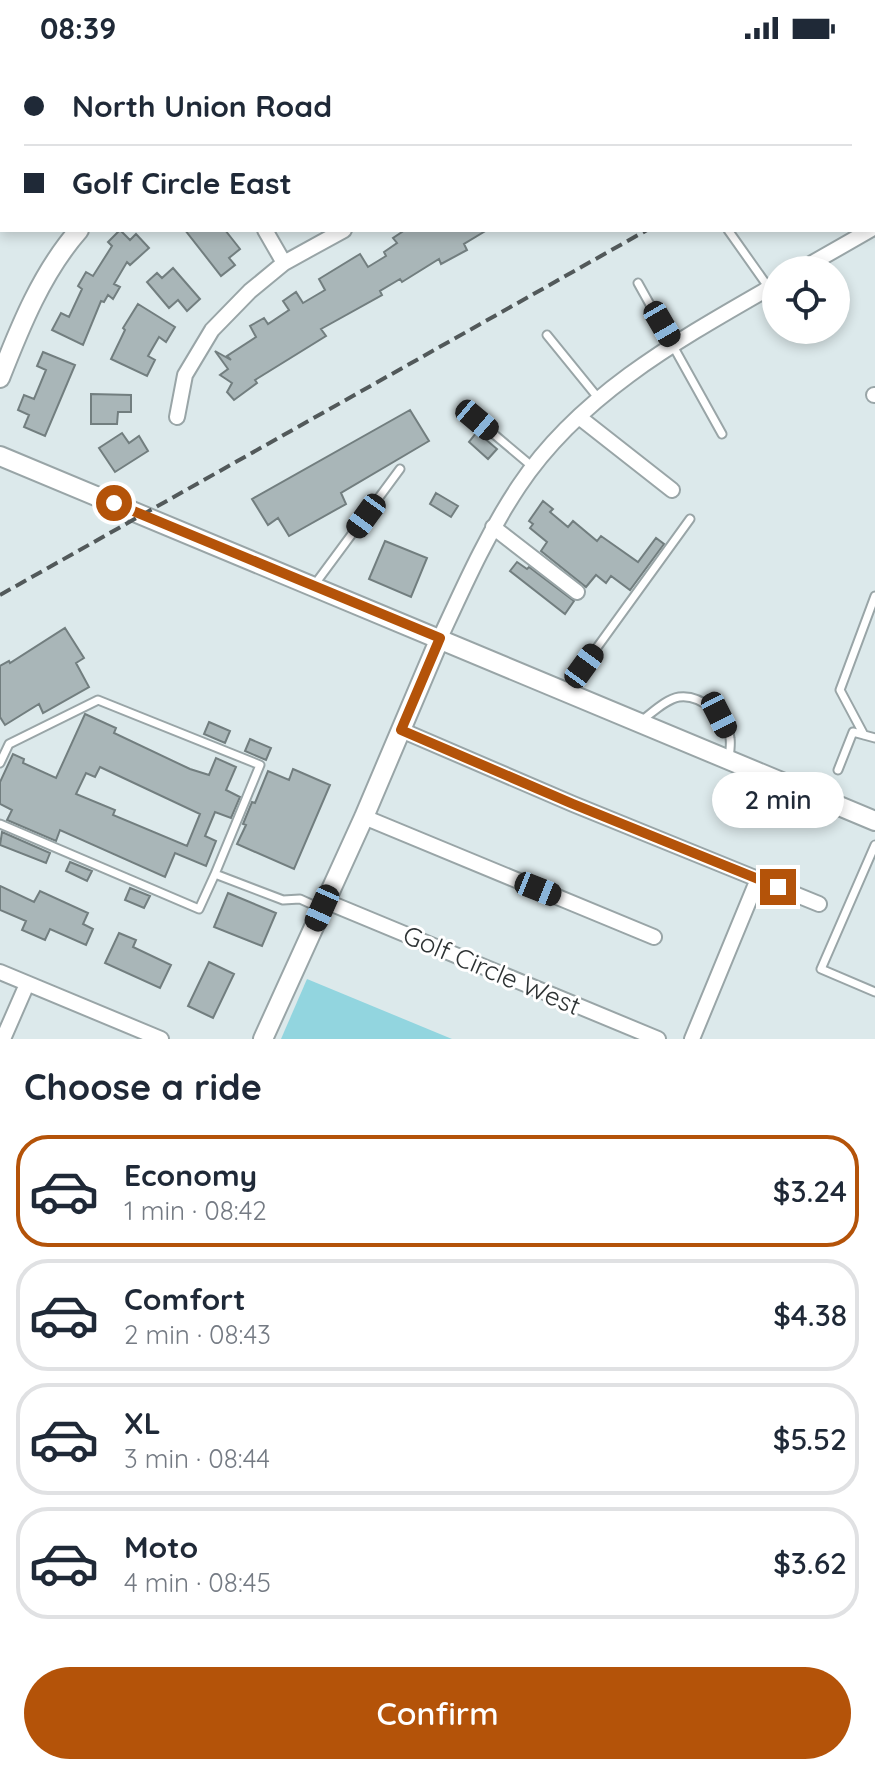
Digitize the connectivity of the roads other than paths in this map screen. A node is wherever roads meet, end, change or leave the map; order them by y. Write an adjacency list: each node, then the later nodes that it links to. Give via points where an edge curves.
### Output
1 (78, 232): 13 (street, via 32,303)
2 (266, 232): 7 (street)
3 (340, 232): 7 (street)
4 (730, 232): 8 (lane)
5 (854, 234): 6 (street)
6 (821, 256)
7 (284, 263): 15 (street, via 212,330 185,375)
8 (762, 273)
9 (638, 283): 12 (lane)
10 (762, 292): 12 (street)
11 (547, 335): 14 (lane)
12 (674, 344): 14 (street); 18 (lane)
13 (0, 378)
14 (599, 399): 16 (street)
15 (177, 417)
16 (579, 417): 20 (street); 22 (street)
17 (477, 420): 20 (lane)
18 (722, 434)
19 (0, 456): 25 (street)
20 (534, 468): 24 (street)
21 (400, 469): 25 (lane)
22 (672, 490)
23 (690, 519): 30 (lane)
24 (493, 527): 26 (street); 29 (street)
25 (314, 586): 29 (street)
26 (577, 592)
27 (875, 596): 28 (lane)
28 (872, 613): 33 (lane, via 840,690)
29 (440, 638): 30 (street); 32 (street)
30 (566, 691): 31 (street)
31 (639, 722): 35 (street); 35 (lane, via 680,697 700,701 719,715 730,736)
32 (401, 730): 38 (street); 43 (street)
33 (864, 735): 34 (lane); 37 (lane, via 853,732)
34 (875, 738)
35 (729, 760): 39 (street)
36 (0, 763): 42 (lane, via 9,744 98,700 260,765)
37 (838, 770)
38 (364, 817): 44 (street); 46 (street)
39 (875, 821)
40 (0, 824): 42 (lane, via 199,909)
41 (875, 845): 49 (lane, via 821,969)
42 (215, 874): 44 (lane, via 283,900)
43 (758, 879): 45 (street); 54 (street)
44 (323, 904): 52 (street); 53 (street, Golf Circle West)
45 (819, 904)
46 (654, 937)
47 (0, 972): 48 (street)
48 (27, 984): 50 (street); 51 (street)
49 (875, 992)
50 (3, 1039)
51 (161, 1039)
52 (263, 1039)
53 (658, 1039)
54 (692, 1039)

